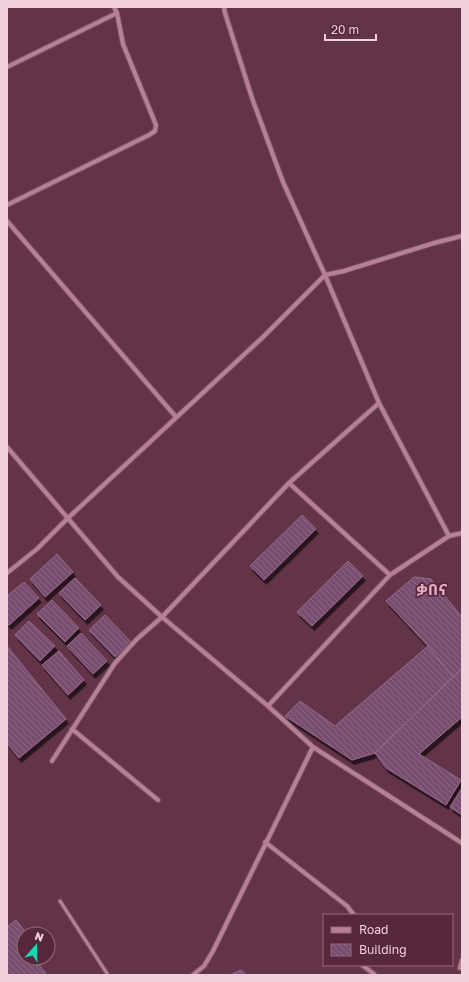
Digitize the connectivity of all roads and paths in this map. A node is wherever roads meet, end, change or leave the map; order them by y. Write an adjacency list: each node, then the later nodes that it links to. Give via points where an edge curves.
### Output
1 (114, 7): 3 (street)
2 (224, 7): 8 (street, via 252,98 280,175)
3 (117, 13): 4 (street); 5 (street, via 123,44 156,125 155,131)
4 (7, 67)
5 (7, 205)
6 (7, 220): 10 (street)
7 (462, 236): 8 (street)
8 (325, 275): 9 (street); 10 (street, via 263,337)
9 (378, 403): 12 (street); 15 (street)
10 (176, 417): 13 (street)
11 (7, 447): 13 (street)
12 (289, 483): 17 (street); 18 (street)
13 (68, 518): 16 (street, via 37,549); 18 (street, via 118,577)
14 (462, 533): 15 (street)
15 (449, 536): 17 (street)
16 (7, 573)
17 (390, 575): 19 (street)
18 (162, 617): 19 (street); 20 (street, via 137,639 116,663)
19 (268, 706): 21 (street)
20 (72, 730): 22 (street); 23 (street)
21 (313, 747): 24 (street); 25 (street)
22 (52, 761)
23 (158, 800)
24 (266, 842): 27 (street, via 348,906); 33 (street, via 213,951 204,966)
25 (462, 843)
26 (60, 901): 32 (lane)
27 (353, 914)
28 (462, 960): 30 (street)
29 (363, 966): 31 (street)
30 (460, 968)
31 (374, 974)
32 (108, 975)
33 (193, 975)

